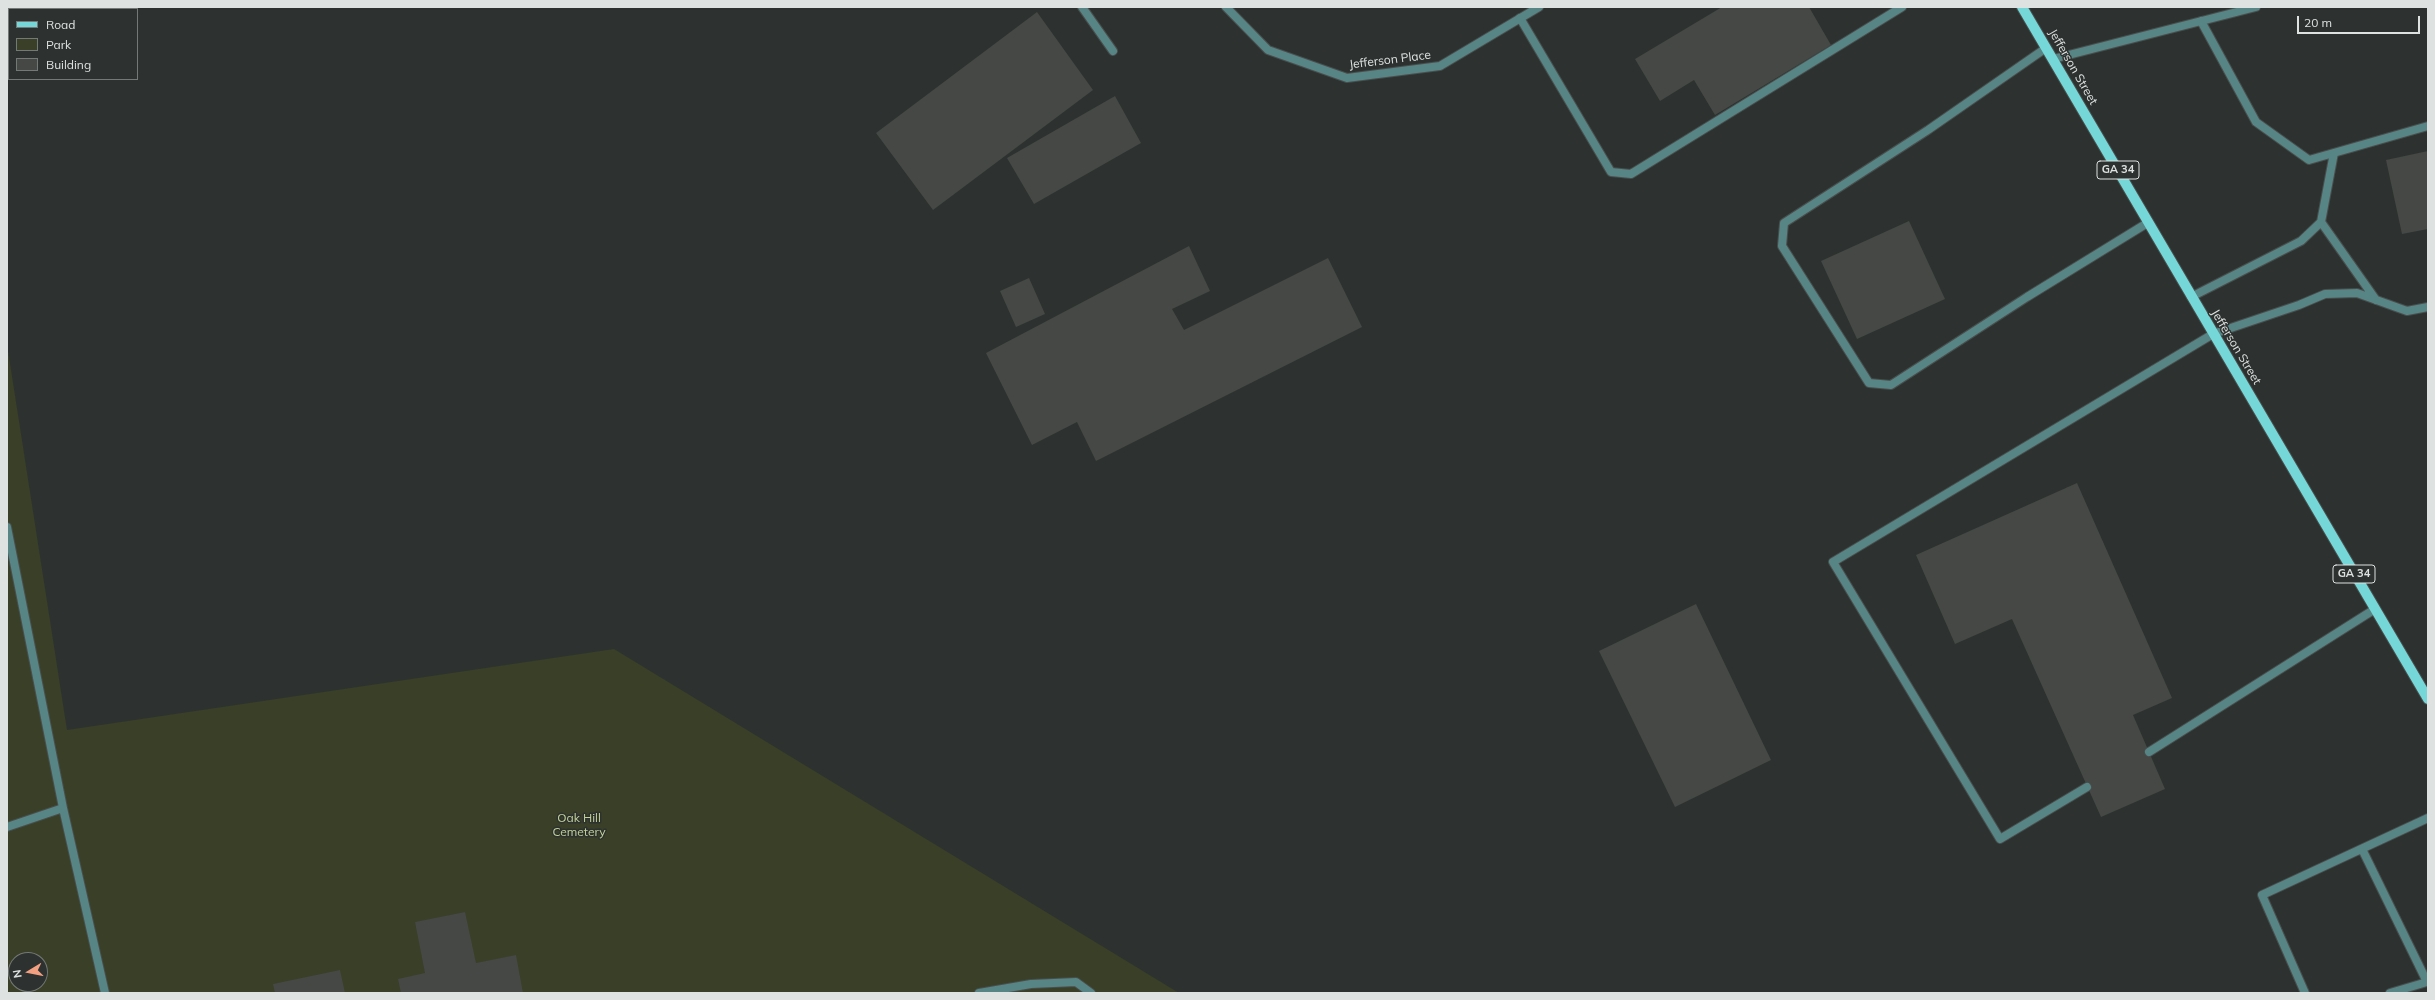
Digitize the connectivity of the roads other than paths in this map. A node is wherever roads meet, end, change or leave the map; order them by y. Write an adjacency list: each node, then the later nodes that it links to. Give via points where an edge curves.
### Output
1 (1082, 7): 10 (street)
2 (1226, 7): 7 (street, Jefferson Place, via 1268,50 1348,78 1440,66)
3 (1539, 7): 7 (street, Jefferson Place)
4 (1902, 7): 7 (street, via 1631,174 1611,172)
5 (2022, 7): 9 (main road, Jefferson Street / GA 34)
6 (2256, 7): 8 (street)
7 (1520, 18)
8 (2201, 21): 11 (street); 13 (street, via 2256,122 2309,160)
9 (2046, 48): 11 (main road, Jefferson Street / GA 34); 14 (street, via 1928,130 1784,223 1782,246 1869,383 1891,385)
10 (1114, 50)
11 (2052, 59): 14 (main road, Jefferson Street / GA 34)
12 (2428, 126): 13 (street)
13 (2334, 153): 15 (street)
14 (2149, 222): 16 (main road, Jefferson Street / GA 34)
15 (2321, 222): 16 (street, via 2301,241); 17 (street)
16 (2191, 298): 19 (main road, Jefferson Street / GA 34)
17 (2376, 300): 18 (street, via 2407,311); 19 (street, via 2357,293 2325,294)
18 (2428, 307)
19 (2213, 334): 22 (main road, Jefferson Street / GA 34); 25 (street, via 1833,562 2000,839)
20 (7, 527): 21 (street)
21 (8, 540): 26 (street)
22 (2375, 609): 23 (main road, Jefferson Street / GA 34); 24 (street)
23 (2428, 699)
24 (2149, 752)
25 (2087, 787)
26 (63, 808): 28 (street); 30 (street)
27 (2428, 818): 29 (street)
28 (7, 827)
29 (2362, 849): 33 (street, via 2262,895); 34 (street, via 2427,982)
30 (105, 993)
31 (979, 993): 32 (street, via 1031,984 1076,982)
32 (1091, 993)
33 (2305, 993)
34 (2390, 993)

